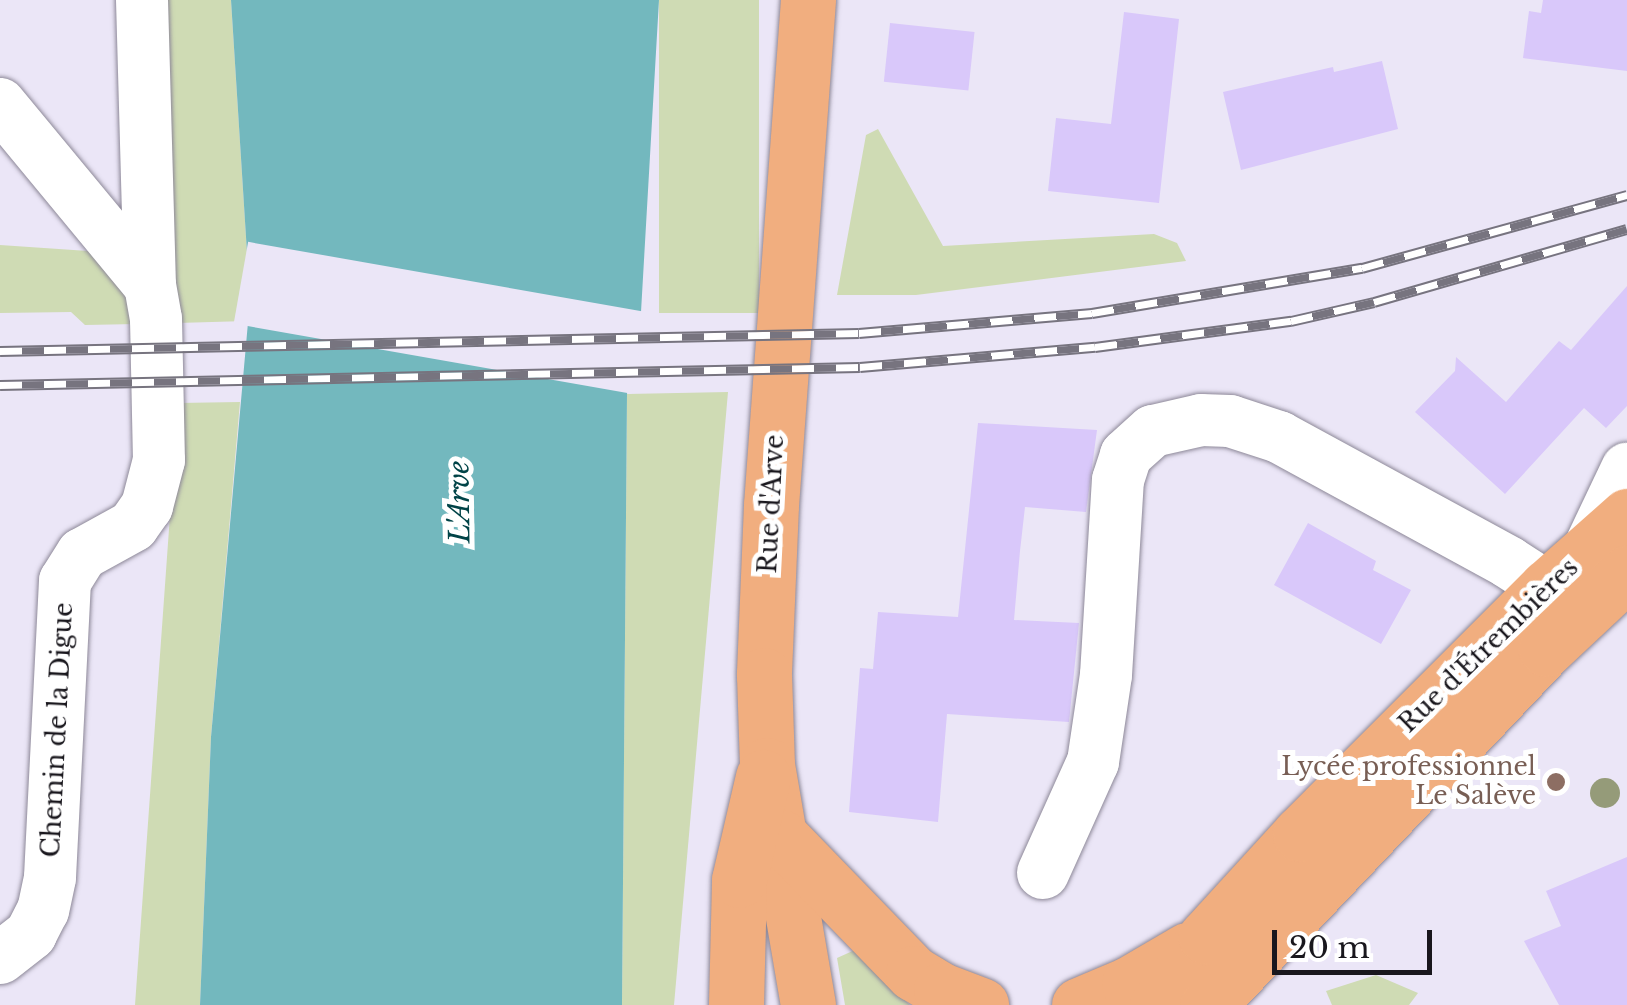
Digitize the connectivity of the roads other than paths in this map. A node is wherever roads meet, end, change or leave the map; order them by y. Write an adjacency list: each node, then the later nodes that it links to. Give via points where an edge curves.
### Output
1 (142, 0): 4 (street, Chemin de la Digue)
2 (808, 0): 8 (main road, Rue d'Arve, via 771,505)
3 (0, 104): 4 (street)
4 (150, 285): 12 (street, Chemin de la Digue, via 160,460 148,506 133,526 82,554 65,580 50,878 31,934)
5 (1627, 468): 6 (street)
6 (1614, 546): 7 (main road, Rue d'Étrembières)
7 (1563, 602): 10 (street, via 1278,437 1230,421 1153,431 1126,454 1118,480 1098,734 1078,802); 11 (main road, Rue d'Étrembières, via 1314,820); 18 (main road, Rue d'Étrembières)
8 (767, 765): 9 (main road, Rue d'Arve); 13 (main road, via 739,880)
9 (779, 834): 14 (main road, Rue d'Arve); 15 (main road, via 913,974)
10 (1043, 873)
11 (1206, 937): 16 (main road, via 1129,984); 17 (main road, Rue d'Étrembières)
12 (0, 958)
13 (736, 1005)
14 (808, 1005)
15 (981, 1005)
16 (1079, 1005)
17 (1157, 1005)
18 (1208, 1005)

